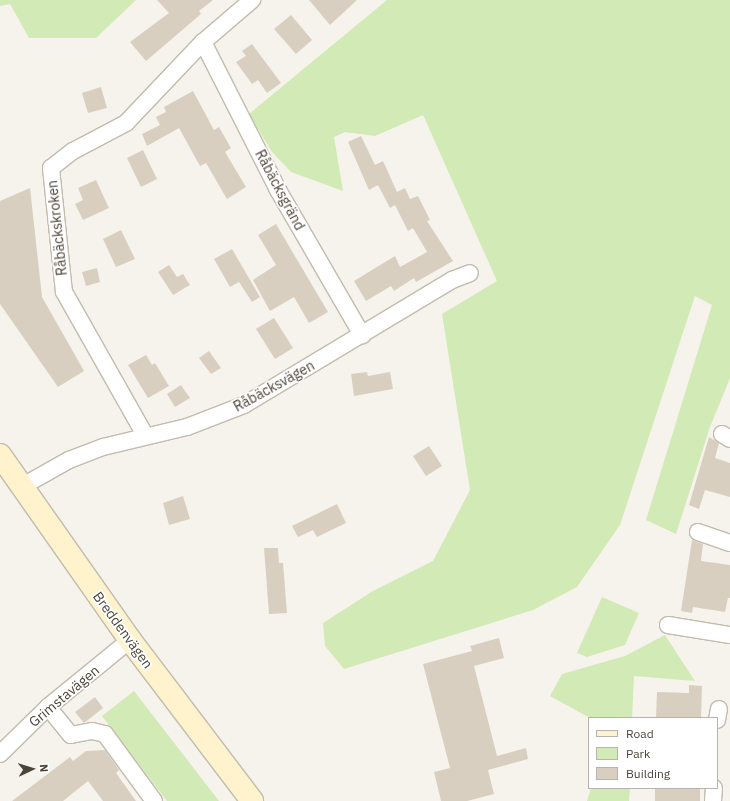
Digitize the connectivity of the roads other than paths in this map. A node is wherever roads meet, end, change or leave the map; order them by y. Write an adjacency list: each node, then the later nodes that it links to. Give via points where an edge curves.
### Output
1 (252, 0): 2 (street, Råbäckskroken)
2 (203, 42): 4 (street, Råbäcksgränd, via 278,190); 5 (street, Råbäckskroken, via 126,123 73,151 51,168 64,292)
3 (470, 273): 4 (street, Råbäcksvägen, via 452,280)
4 (362, 335): 5 (street, Råbäcksvägen, via 244,405 187,427)
5 (145, 435): 7 (street, Råbäcksvägen, via 68,460)
6 (0, 455): 7 (street, Breddenvägen)
7 (21, 487): 12 (street, Breddenvägen)
8 (698, 532): 9 (street)
9 (730, 543)
10 (668, 625): 11 (street)
11 (730, 635)
12 (130, 640): 13 (street, Grimstavägen); 17 (street, Breddenvägen)
13 (48, 707): 14 (street, Grimstavägen); 16 (street, via 71,735 92,731 105,734)
14 (0, 754)
15 (714, 789): 18 (street)
16 (154, 801)
17 (252, 801)
18 (713, 801)

